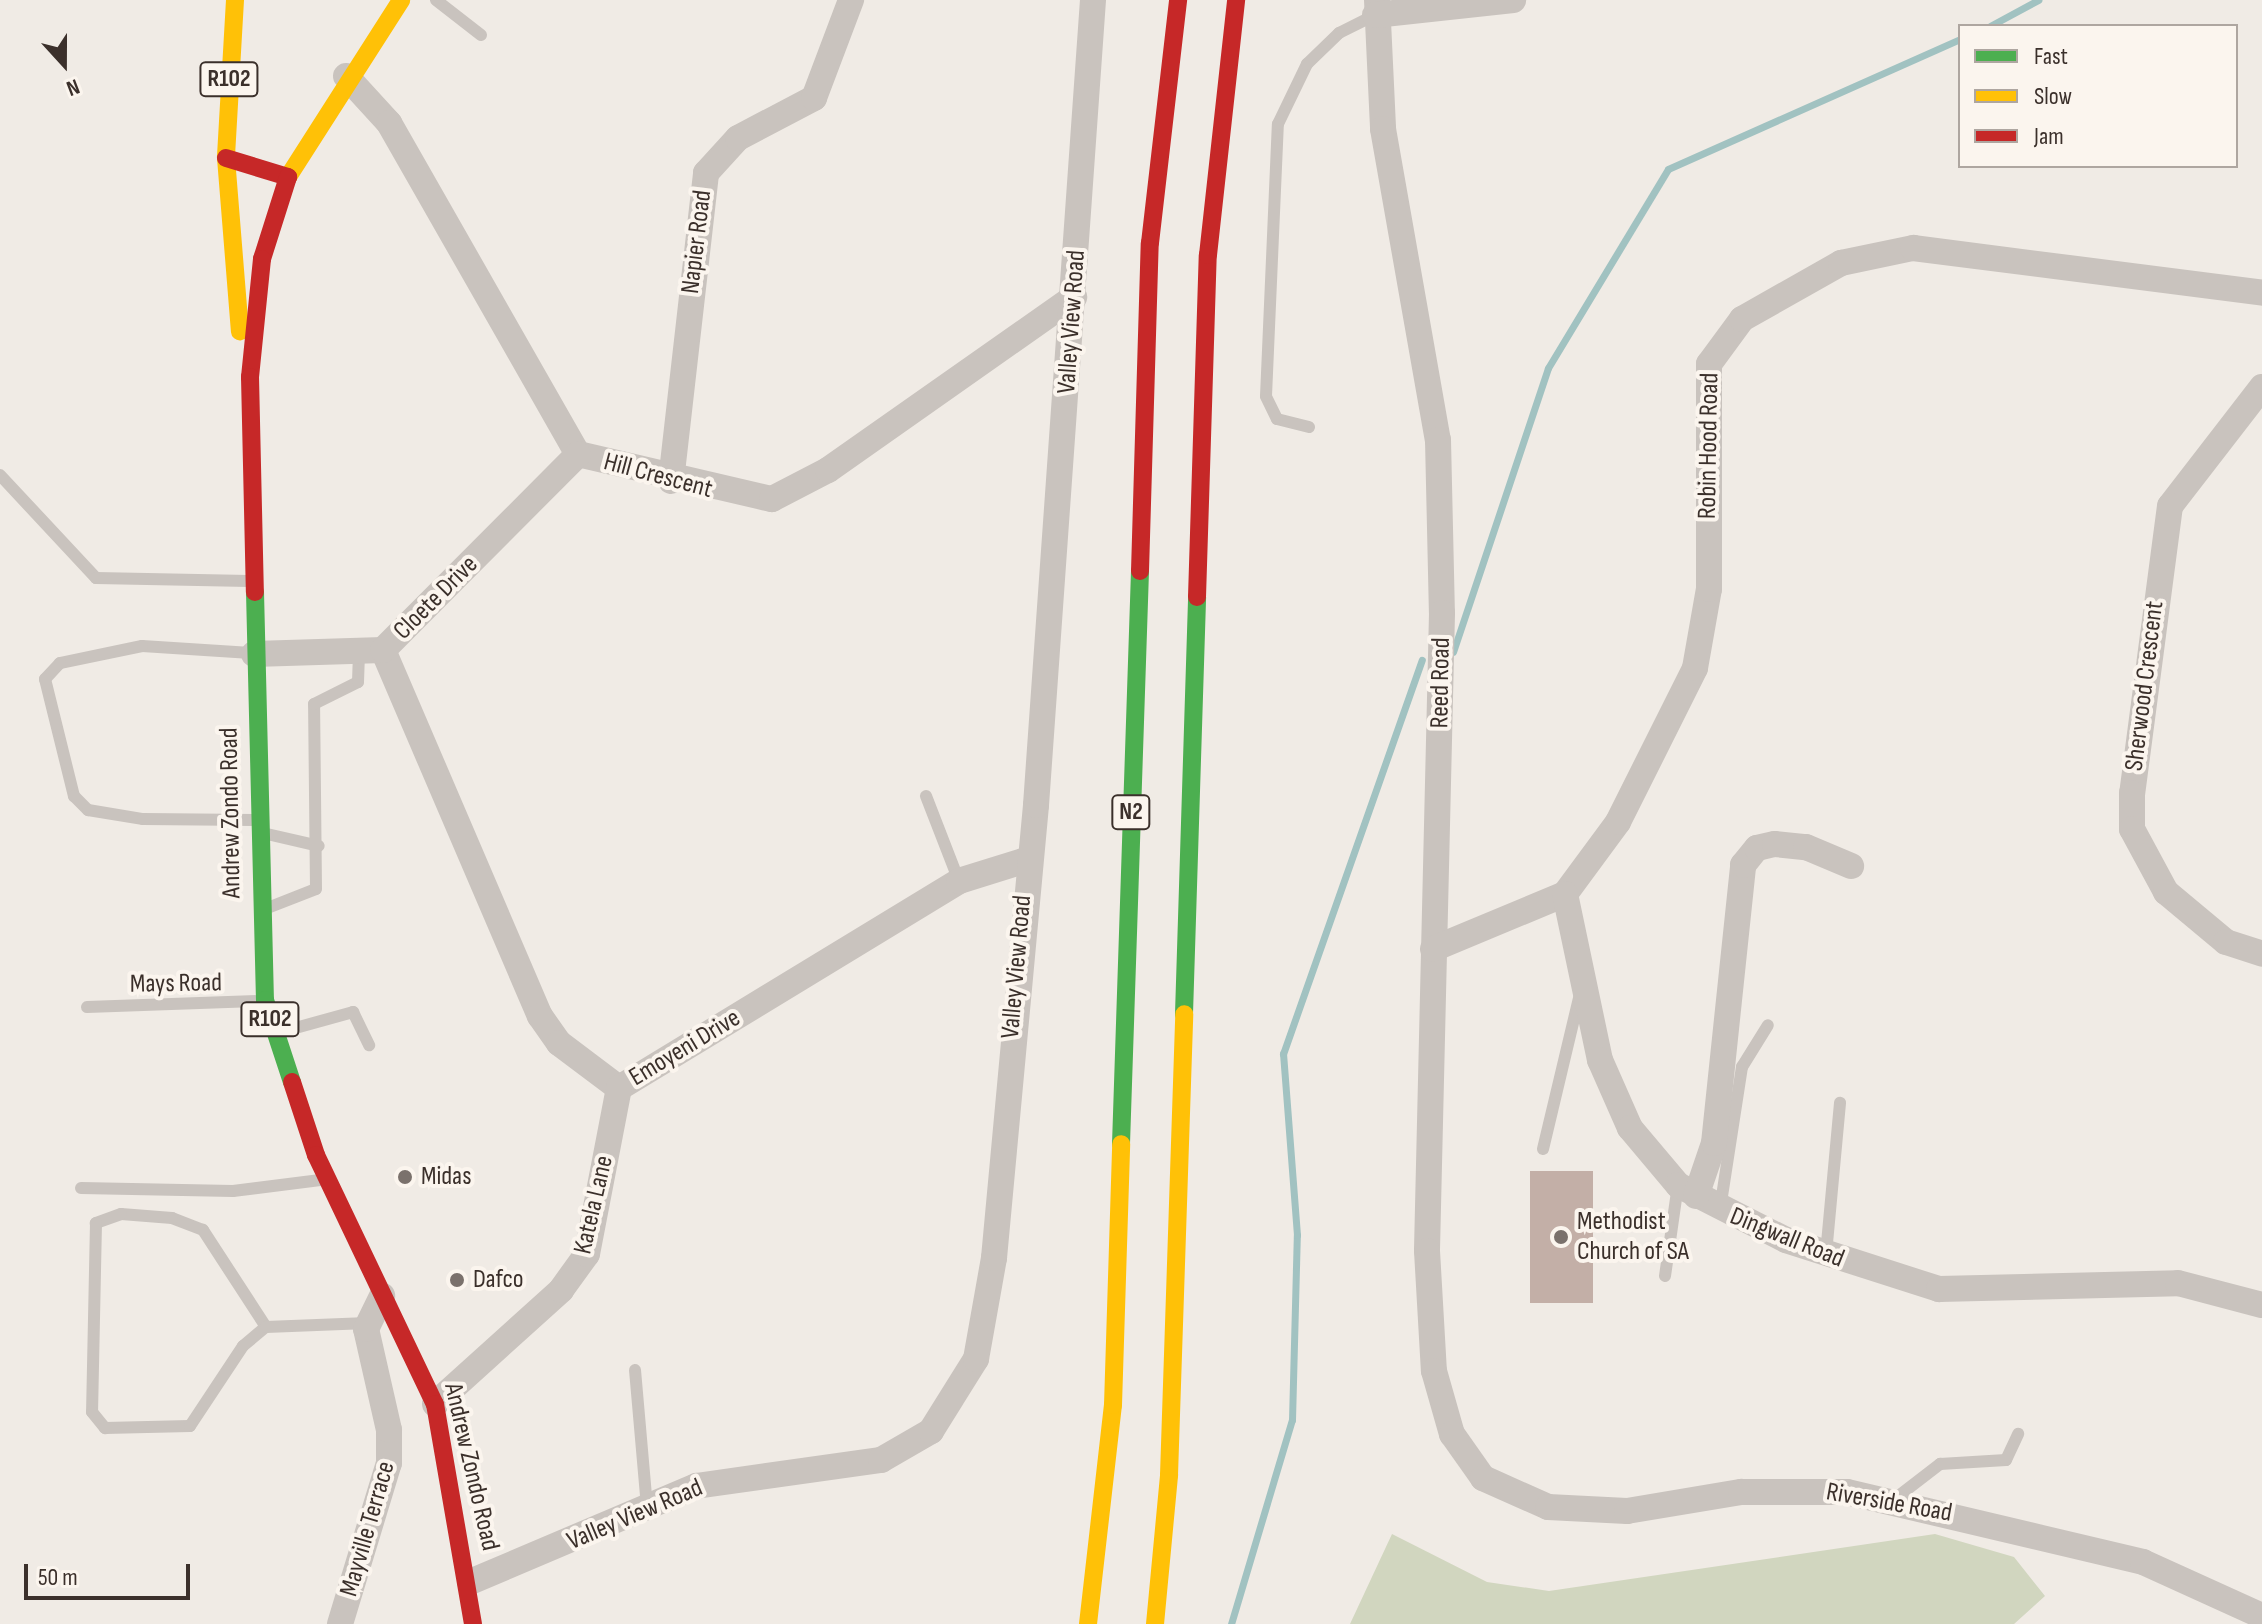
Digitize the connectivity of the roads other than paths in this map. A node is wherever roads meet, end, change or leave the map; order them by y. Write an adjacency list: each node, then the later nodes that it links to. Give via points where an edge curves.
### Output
1 (235, 0): 12 (main road, R102)
2 (401, 0): 11 (main road, Andrew Zondo Road)
3 (436, 0): 10 (lane)
4 (851, 0): 21 (street, Napier Road, via 829,65 805,107 738,138 706,173)
5 (1093, 0): 15 (street, Valley View Road)
6 (1178, 0): 64 (main road, N2, via 1150,243 1113,1405)
7 (1236, 0): 65 (main road, N2, via 1206,286 1169,1475)
8 (1513, 0): 9 (street)
9 (1376, 8): 18 (lane, via 1307,64 1278,124 1266,396 1277,419); 33 (street, Reed Road, via 1383,129 1438,440)
10 (481, 35)
11 (346, 76): 13 (main road, Andrew Zondo Road); 19 (street, Hill Crescent, via 389,123)
12 (226, 158): 13 (main road); 16 (main road, via 229,262)
13 (288, 177): 16 (main road, Andrew Zondo Road, via 262,259)
14 (2262, 293): 31 (street, Robin Hood Road, via 1913,248 1841,263 1742,319 1709,364 1709,589 1695,668 1618,822)
15 (1074, 297): 21 (street, Hill Crescent, via 785,495 757,499); 28 (street, Valley View Road)
16 (250, 377): 22 (main road, Andrew Zondo Road / R102)
17 (2262, 387): 34 (street, Sherwood Crescent, via 2170,506 2132,793 2132,829 2166,892 2226,942)
18 (1309, 427)
19 (578, 454): 21 (street, Hill Crescent); 23 (street, Cloete Drive)
20 (0, 475): 22 (lane, via 96,578)
21 (671, 481)
22 (252, 581): 24 (main road, Andrew Zondo Road / R102)
23 (371, 650): 24 (street, Cloete Drive); 27 (lane, via 358,682 314,704); 41 (street, Emoyeni Drive, via 540,1016 559,1043)
24 (254, 654): 26 (main road, Andrew Zondo Road / R102); 26 (lane, via 142,646 60,663 45,679 74,796 88,810)
25 (926, 796): 30 (lane)
26 (258, 826): 27 (lane); 32 (main road, Andrew Zondo Road / R102)
27 (319, 846): 32 (lane, via 309,896)
28 (1026, 860): 30 (street, Emoyeni Drive); 59 (street, Valley View Road, via 994,1258 976,1359 960,1393 931,1431 881,1460 718,1481)
29 (1851, 866): 46 (street, via 1806,847 1775,844 1757,848 1743,865 1714,1143)
30 (959, 881): 41 (street, Emoyeni Drive)
31 (1565, 894): 33 (street); 35 (street, Dingwall Road)
32 (259, 909): 36 (main road, Andrew Zondo Road / R102)
33 (1433, 949): 55 (street, Reed Road, via 1427,1251)
34 (2262, 954)
35 (1580, 991): 43 (lane); 46 (street, Dingwall Road, via 1600,1060 1630,1128)
36 (265, 1000): 37 (lane, Mays Road); 39 (main road, Andrew Zondo Road / R102)
37 (87, 1007)
38 (1768, 1025): 47 (lane, via 1742,1067)
39 (274, 1034): 40 (lane, via 343,1010 358,1017); 44 (main road, Andrew Zondo Road / R102)
40 (369, 1045)
41 (619, 1088): 56 (street, Katela Lane, via 587,1254 561,1290)
42 (1840, 1103): 48 (lane)
43 (1543, 1149)
44 (327, 1179): 45 (lane, via 233,1191); 50 (main road, Andrew Zondo Road / R102)
45 (81, 1188)
46 (1687, 1190): 47 (street, Dingwall Road); 49 (lane)
47 (1720, 1210): 48 (street, Dingwall Road)
48 (1826, 1254): 51 (street, Dingwall Road, via 1939,1289 2178,1283)
49 (1665, 1276)
50 (382, 1296): 52 (street); 56 (main road, Andrew Zondo Road / R102)
51 (2262, 1305)
52 (368, 1323): 53 (lane); 62 (street, Mayville Terrace, via 390,1447)
53 (266, 1327): 53 (lane, via 243,1346 190,1426 98,1425 92,1412 96,1223 121,1214 172,1218 203,1230)
54 (635, 1370): 59 (lane)
55 (1434, 1371): 58 (street, Riverside Road, via 1465,1458 1483,1478 1548,1507 1627,1511 1801,1490)
56 (435, 1404): 60 (main road, Andrew Zondo Road / R102)
57 (2018, 1434): 58 (lane, via 2006,1460 1940,1464)
58 (1892, 1501): 61 (street, Riverside Road, via 2143,1562)
59 (647, 1508): 60 (street, Valley View Road)
60 (470, 1582): 63 (main road, Andrew Zondo Road / R102)
61 (2255, 1618)
62 (340, 1624)
63 (473, 1624)
64 (1088, 1624)
65 (1155, 1624)

